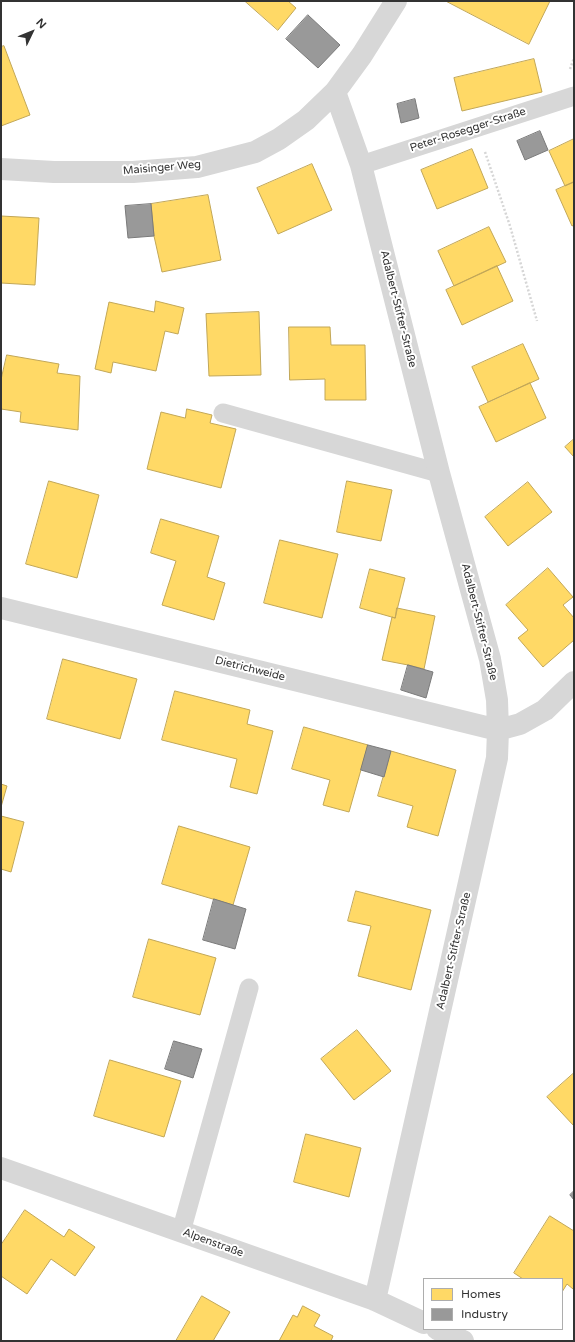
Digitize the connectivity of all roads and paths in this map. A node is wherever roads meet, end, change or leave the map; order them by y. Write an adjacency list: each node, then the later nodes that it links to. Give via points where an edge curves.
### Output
1 (396, 1): 2 (street, Maisinger Weg)
2 (335, 92): 5 (street, Adalbert-Stifter-Straße); 6 (street, Maisinger Weg, via 306,120 279,139 255,152 197,167 133,172 54,172)
3 (574, 96): 4 (lane, Peter-Rosegger-Straße)
4 (477, 127): 5 (lane, Peter-Rosegger-Straße); 7 (path, via 510,226)
5 (361, 165): 9 (street, Adalbert-Stifter-Straße)
6 (1, 168)
7 (537, 322)
8 (223, 413): 9 (lane)
9 (439, 473): 12 (street, Adalbert-Stifter-Straße, via 490,659 497,700)
10 (1, 608): 12 (street, Dietrichweide)
11 (574, 682): 12 (street, via 545,710 520,724)
12 (498, 730): 16 (street, Adalbert-Stifter-Straße, via 497,758)
13 (249, 988): 15 (lane)
14 (1, 1168): 15 (street, Alpenstraße)
15 (181, 1232): 16 (street, Alpenstraße)
16 (376, 1300): 17 (street, Alpenstraße)
17 (423, 1323)
18 (439, 1330): 19 (street)
19 (464, 1341)

